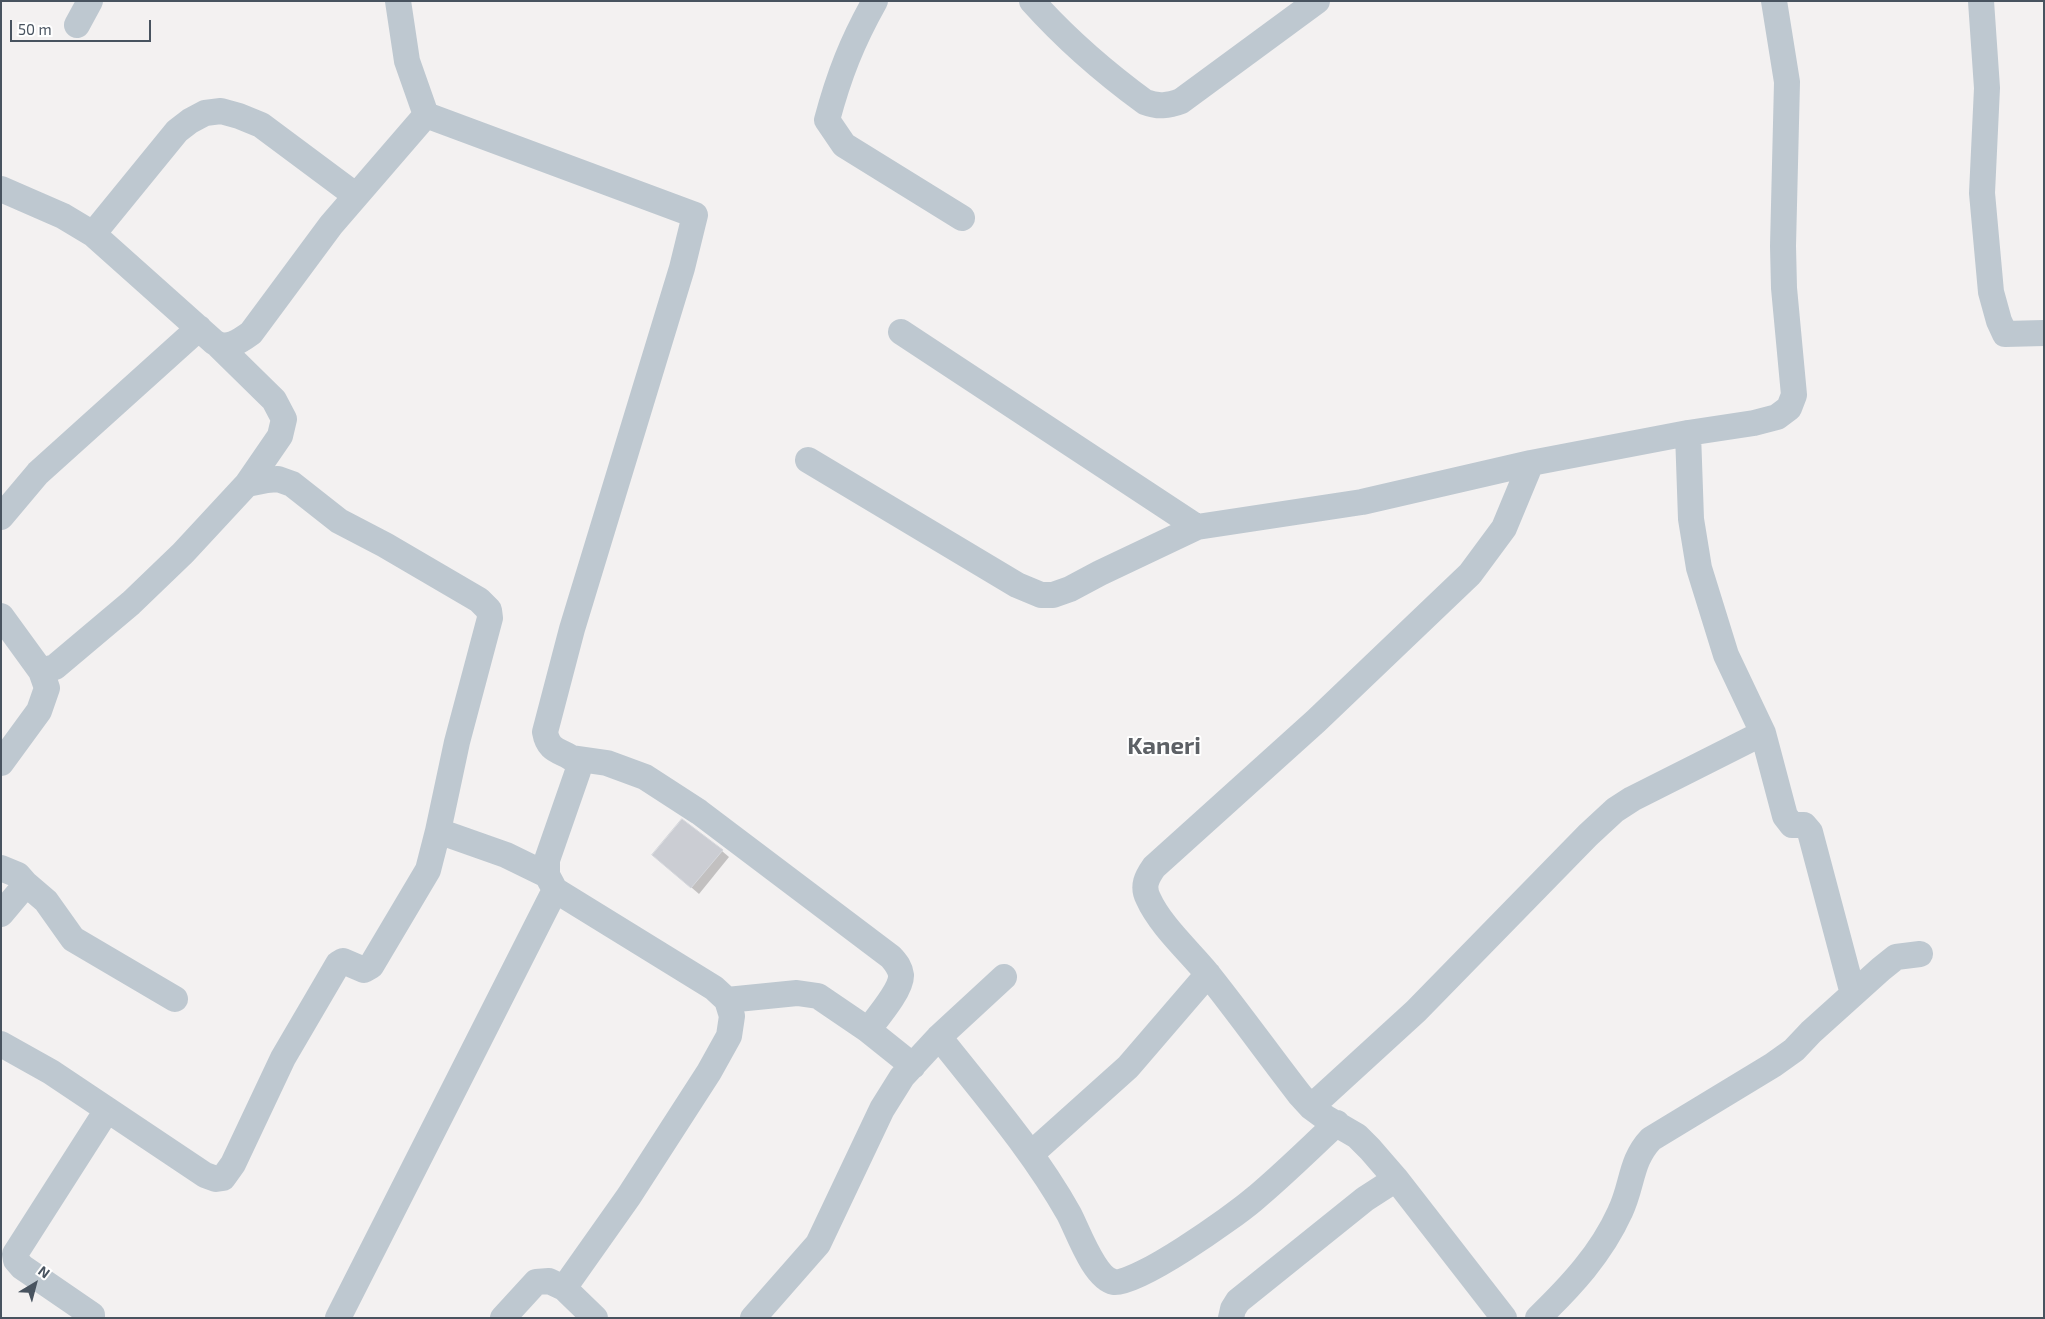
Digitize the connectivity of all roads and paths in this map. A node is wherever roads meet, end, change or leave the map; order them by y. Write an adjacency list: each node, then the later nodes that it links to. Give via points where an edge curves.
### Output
1 (90, 1): 8 (street)
2 (398, 1): 9 (street, via 407,61)
3 (874, 1): 12 (street, via 838,78 828,120 844,145)
4 (1032, 1): 5 (street, via 1080,50 1140,99 1156,106 1181,101)
5 (1317, 1)
6 (1774, 1): 18 (street, via 1787,82 1784,280 1794,394 1789,408 1777,417)
7 (1981, 1): 16 (street, via 1987,88 1982,193 1991,292 2005,334)
8 (77, 25)
9 (426, 115): 11 (street); 27 (street, via 695,215 682,268 572,629 545,732 547,743)
10 (1, 189): 13 (street, via 63,216)
11 (355, 195): 13 (street, via 261,125 221,111 205,113 177,131); 17 (street, via 251,334 239,343)
12 (962, 218)
13 (93, 234): 14 (street)
14 (199, 328): 17 (street); 22 (street, via 38,473)
15 (901, 332): 23 (street)
16 (2044, 333)
17 (219, 346): 21 (street, via 274,400 284,419 280,436)
18 (1688, 433): 20 (street); 26 (street, via 1691,519 1699,568 1726,655)
19 (808, 460): 23 (street, via 1017,585 1041,595 1070,590)
20 (1531, 463): 23 (street, via 1362,502); 35 (street, via 1504,528 1470,574 1316,721 1154,867 1147,877 1144,886 1157,914)
21 (247, 484): 25 (street, via 131,603 55,667); 29 (street, via 278,479 292,484 339,521 479,600 490,610)
22 (1, 517)
23 (1197, 527)
24 (1, 616): 25 (street)
25 (41, 671): 28 (street, via 47,688 39,711)
26 (1763, 733): 37 (street, via 1785,816 1792,824 1804,826 1810,832); 44 (street, via 1616,810 1416,1011)
27 (572, 758): 32 (street, via 578,763 578,771 547,860); 40 (street, via 607,764 645,777 699,812 891,957 901,977 895,992)
28 (1, 763)
29 (438, 831): 32 (street, via 506,855); 45 (street, via 428,870 371,966 364,970 343,961 338,964 283,1058 233,1164 223,1178 216,1180 205,1175)
30 (1, 868): 31 (street, via 18,875)
31 (25, 883): 33 (street); 38 (street, via 46,902 74,939)
32 (551, 883): 39 (street, via 714,988); 51 (street)
33 (1, 914)
34 (1920, 954): 37 (street, via 1896,957)
35 (1208, 974): 44 (street); 47 (street, via 1128,1067)
36 (1004, 977): 41 (street)
37 (1853, 994): 57 (street, via 1794,1050 1651,1139 1636,1160 1621,1211 1606,1241 1584,1271)
38 (175, 999)
39 (727, 1000): 40 (street, via 797,992 818,996); 49 (street, via 732,1016 729,1036 709,1072 629,1196)
40 (868, 1030): 43 (street)
41 (939, 1037): 43 (street); 47 (street)
42 (1, 1044): 45 (street)
43 (913, 1066): 54 (street, via 882,1110 818,1244)
44 (1311, 1107): 46 (street)
45 (107, 1110): 50 (street, via 16,1254 16,1260 22,1267)
46 (1337, 1123): 47 (street, via 1253,1200 1198,1239 1127,1281 1114,1282 1105,1278 1094,1264 1070,1215); 48 (street, via 1357,1136)
47 (1031, 1154)
48 (1396, 1179): 55 (street, via 1365,1199 1238,1301); 56 (street)
49 (564, 1288): 52 (street, via 548,1281 536,1282); 53 (street)
50 (92, 1318)
51 (338, 1318)
52 (503, 1318)
53 (595, 1318)
54 (753, 1318)
55 (1232, 1318)
56 (1504, 1318)
57 (1538, 1318)

